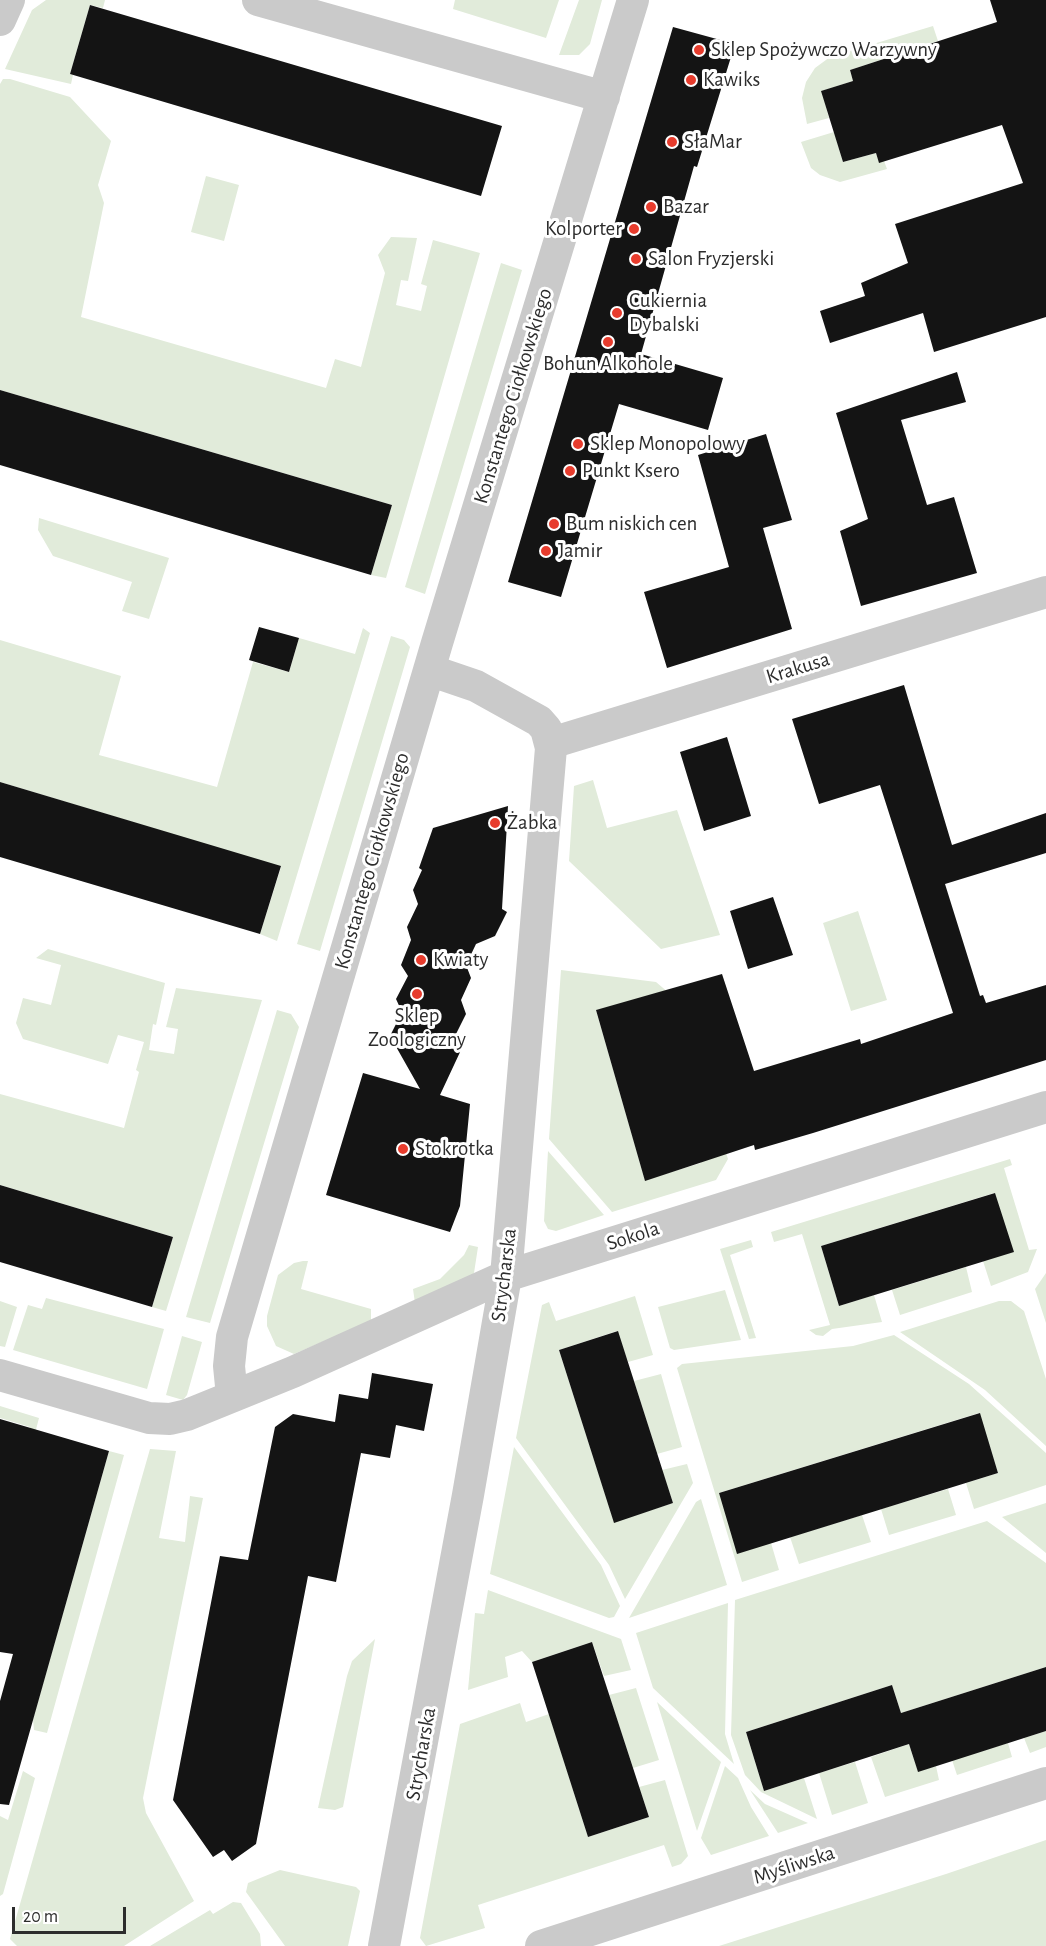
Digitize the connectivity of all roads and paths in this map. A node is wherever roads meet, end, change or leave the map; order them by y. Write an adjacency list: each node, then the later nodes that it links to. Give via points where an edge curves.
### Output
1 (9, 0): 4 (street)
2 (258, 0): 5 (street)
3 (633, 0): 5 (street, Konstantego Ciołkowskiego)
4 (0, 20)
5 (604, 98): 7 (street, Konstantego Ciołkowskiego)
6 (1046, 592): 8 (street, Krakusa)
7 (429, 670): 8 (street, via 476,686 539,721); 12 (street, Konstantego Ciołkowskiego, via 232,1337)
8 (551, 743): 10 (street, Strycharska)
9 (1046, 1107): 10 (street, Sokola)
10 (506, 1276): 12 (street, Sokola); 14 (street, Strycharska)
11 (0, 1375): 12 (street, via 149,1418 186,1415)
12 (232, 1396)
13 (1046, 1783): 15 (street, Myśliwska)
14 (384, 1946)
15 (542, 1946)

